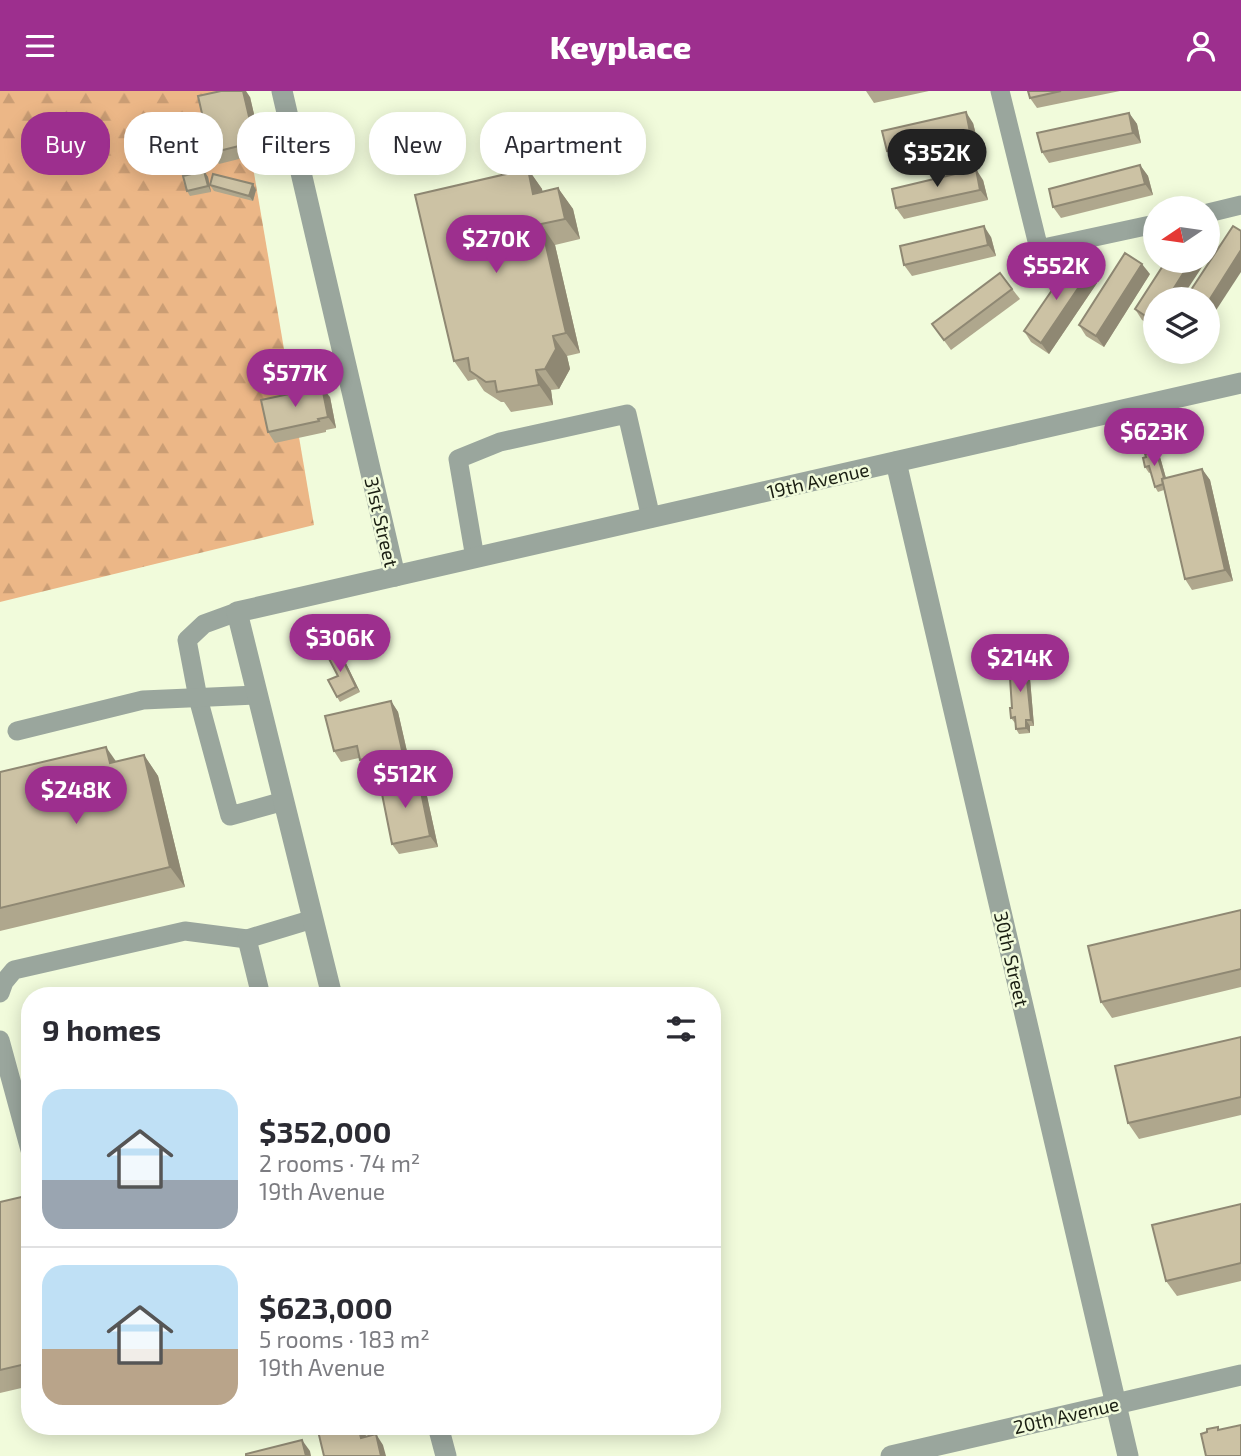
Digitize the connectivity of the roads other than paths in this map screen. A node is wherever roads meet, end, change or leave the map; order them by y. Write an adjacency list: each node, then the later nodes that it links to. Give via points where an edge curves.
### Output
1 (282, 91): 10 (street, 31st Street)
2 (1000, 91): 5 (lane, via 1039,249)
3 (1241, 205): 4 (lane)
4 (1220, 210)
5 (1143, 227)
6 (1241, 383): 7 (street, 19th Avenue)
7 (896, 462): 8 (street, 19th Avenue); 24 (street, 30th Street)
8 (651, 518): 9 (street, 19th Avenue); 9 (lane, via 627,414 500,442 458,459)
9 (475, 558): 10 (street, 19th Avenue)
10 (395, 576): 11 (street, 31st Street)
11 (237, 612): 12 (street); 13 (lane, via 204,624 187,640)
12 (258, 695): 13 (lane); 15 (street)
13 (198, 698): 14 (lane, via 143,701); 15 (lane, via 230,816)
14 (17, 731)
15 (284, 801): 16 (street)
16 (313, 919): 17 (lane); 19 (street)
17 (247, 939): 18 (lane); 20 (lane, via 185,931 14,970)
18 (259, 987)
19 (330, 987)
20 (0, 993)
21 (0, 1040): 22 (lane)
22 (21, 1117)
23 (1241, 1375): 24 (street, 20th Avenue)
24 (1116, 1403): 27 (street, 20th Avenue); 28 (street, 30th Street)
25 (440, 1435): 26 (street)
26 (446, 1456)
27 (891, 1456)
28 (1128, 1456)

